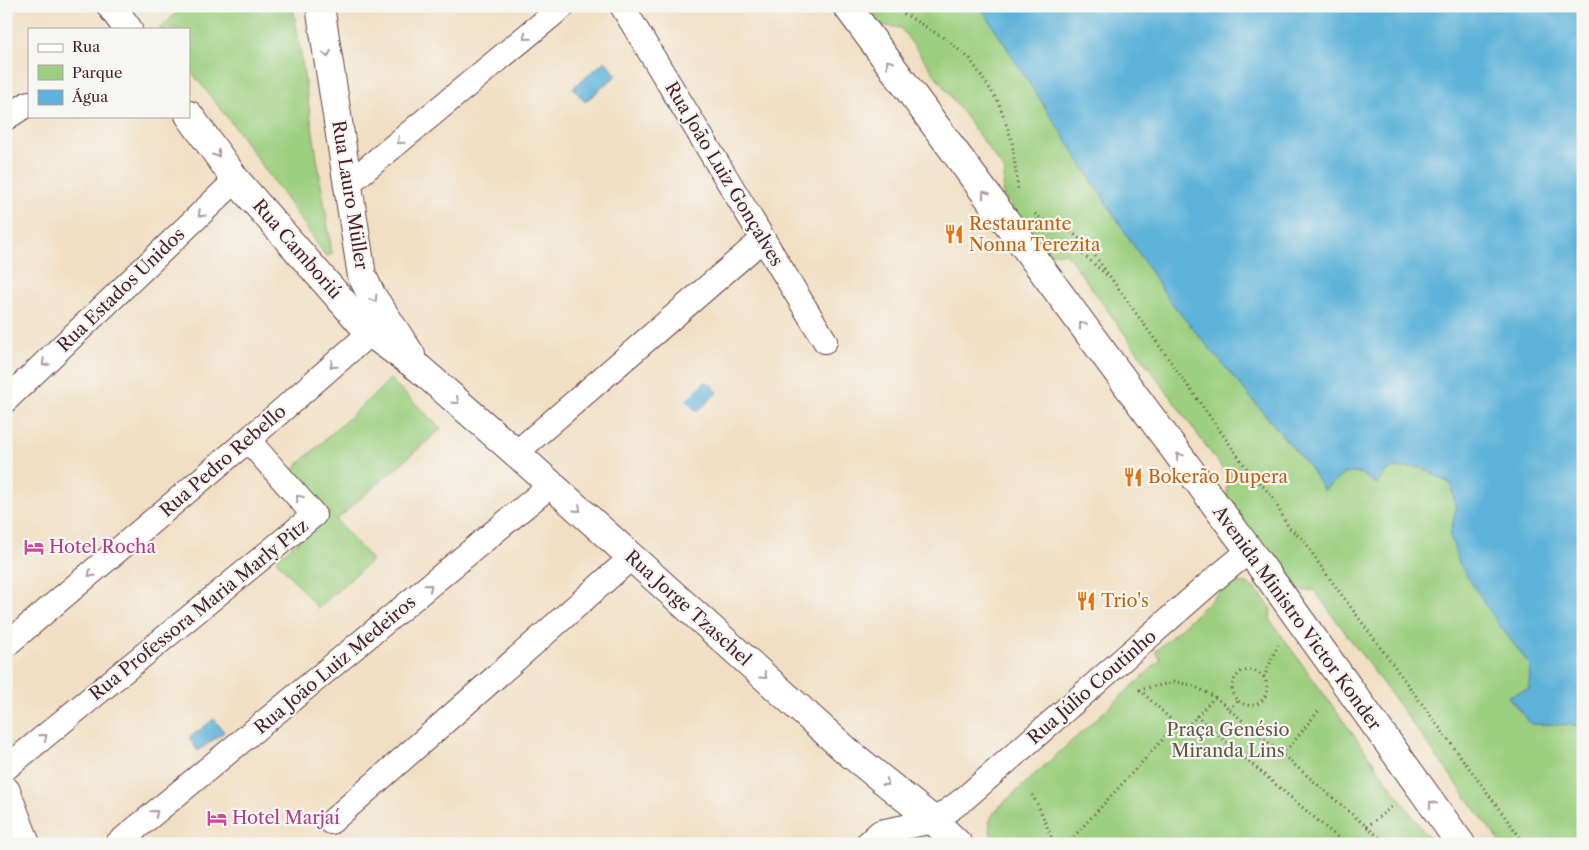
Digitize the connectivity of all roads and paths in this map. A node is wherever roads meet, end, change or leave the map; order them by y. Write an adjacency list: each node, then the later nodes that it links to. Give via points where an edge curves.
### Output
1 (111, 6): 7 (main road)
2 (320, 6): 12 (main road, Rua Lauro Müller, one-way to 12)
3 (563, 6): 12 (street, one-way to 12)
4 (622, 6): 15 (street, Rua João Luiz Gonçalves)
5 (847, 6): 25 (main road, Avenida Ministro Victor Konder, one-way to 5)
6 (891, 6): 13 (path, via 946,39 970,59 999,103 1012,141)
7 (127, 28)
8 (28, 104): 10 (street)
9 (190, 116): 11 (main road, Rua Camboriú, one-way to 11)
10 (6, 118)
11 (236, 180): 18 (main road, Rua Camboriú); 21 (street, Rua Estados Unidos, one-way to 21)
12 (348, 184): 20 (main road, Rua Lauro Müller, one-way to 20, via 362,276)
13 (1020, 195)
14 (1036, 222): 17 (path, via 1032,214 1070,231 1088,246)
15 (763, 239): 19 (street, Rua João Luiz Gonçalves); 23 (street)
16 (1054, 240): 17 (path, via 1061,246 1080,252)
17 (1110, 278): 53 (path, via 1248,470 1271,495 1289,528 1304,540)
18 (370, 332): 20 (main road, Rua Camboriú); 22 (street, Rua Pedro Rebello, one-way to 22)
19 (825, 341)
20 (420, 369): 23 (main road, Rua Jorge Tzaschel, one-way to 23)
21 (6, 400)
22 (248, 440): 28 (street, Rua Pedro Rebello, one-way to 28); 37 (street, Rua Professora Maria Marly Pitz, one-way to 22, via 314,515)
23 (516, 453): 24 (main road, Rua Jorge Tzaschel)
24 (551, 485): 26 (main road, Rua Jorge Tzaschel, one-way to 26); 45 (street, Rua João Luiz Medeiros, one-way to 24)
25 (1249, 551): 41 (street, Rua Júlio Coutinho, via 964,799); 52 (main road, Avenida Ministro Victor Konder, one-way to 25)
26 (632, 557): 41 (main road, Rua Jorge Tzaschel, one-way to 41, via 847,751); 42 (street)
27 (1278, 645): 29 (path)
28 (6, 646)
29 (1264, 677): 31 (path, via 1266,694 1259,703 1248,705); 31 (path, via 1247,670 1237,675 1231,686)
30 (1215, 697): 32 (path); 34 (path); 35 (path, via 1192,685 1174,682 1139,690)
31 (1237, 701): 32 (path)
32 (1229, 709): 36 (path)
33 (1319, 710): 36 (path)
34 (1196, 716): 35 (path, via 1182,731); 50 (path)
35 (1176, 725): 49 (path)
36 (1282, 754): 43 (path)
37 (6, 768)
38 (6, 791): 44 (main road)
39 (1032, 795): 48 (path)
40 (1391, 807): 43 (path)
41 (934, 821): 46 (street, via 880,832); 47 (main road, Rua Jorge Tzaschel)
42 (331, 822)
43 (1367, 827): 51 (path)
44 (26, 844)
45 (117, 844)
46 (866, 844)
47 (958, 844)
48 (1054, 844)
49 (1067, 844)
50 (1345, 844)
51 (1388, 844)
52 (1461, 844)
53 (1525, 844)

